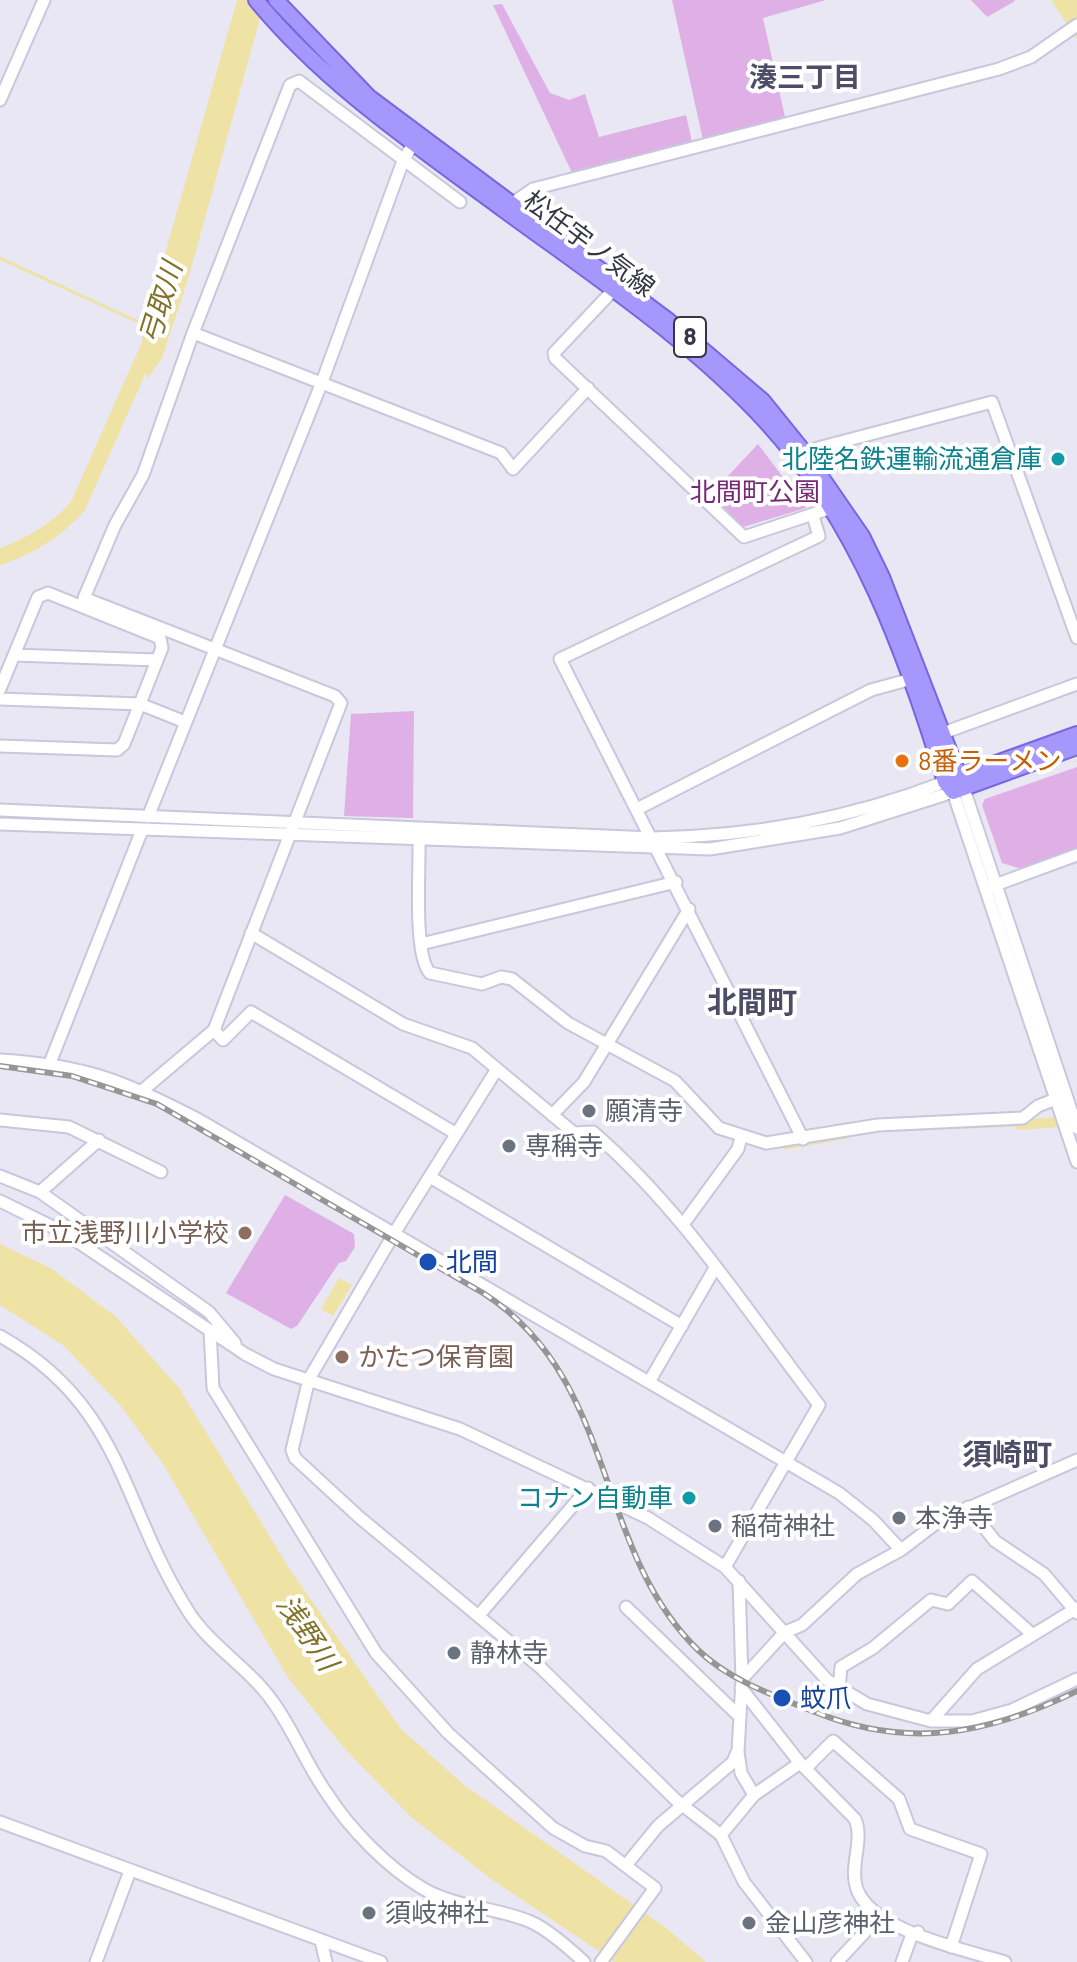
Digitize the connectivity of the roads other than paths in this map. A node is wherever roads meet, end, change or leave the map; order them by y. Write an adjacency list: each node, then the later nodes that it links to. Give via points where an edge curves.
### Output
1 (44, 0): 5 (street)
2 (256, 0): 6 (main road, 松任宇ノ気線 / 8, via 334,83)
3 (276, 0): 6 (main road, 松任宇ノ気線 / 8)
4 (1072, 29): 9 (street, via 1031,57 979,76 533,189)
5 (0, 100)
6 (415, 139): 7 (street); 9 (main road, 松任宇ノ気線 / 8)
7 (403, 161): 8 (street); 11 (street, via 299,81 290,85); 12 (street)
8 (460, 202)
9 (508, 206): 10 (main road, 松任宇ノ気線 / 8)
10 (616, 287): 13 (street, via 554,353); 14 (main road, 松任宇ノ気線 / 8, via 762,400)
11 (193, 333): 12 (street); 18 (street, via 143,475 84,598)
12 (322, 382): 13 (street, via 501,453 513,469); 18 (street)
13 (588, 388): 16 (street, via 744,537)
14 (800, 455): 15 (main road, 松任宇ノ気線 / 8); 17 (street, via 992,402)
15 (836, 506): 16 (street); 21 (main road, 松任宇ノ気線 / 8, via 882,577)
16 (813, 516): 32 (street, via 819,536 560,659)
17 (1077, 638)
18 (214, 650): 26 (street); 36 (street, via 335,696 341,703)
19 (14, 655): 20 (street); 20 (street, via 38,597 48,593 160,638); 23 (street)
20 (157, 660): 25 (street)
21 (914, 678): 28 (main road, 松任宇ノ気線 / 8); 32 (street, via 871,690)
22 (1077, 684): 28 (street)
23 (0, 689)
24 (0, 699): 25 (street)
25 (140, 704): 26 (street); 29 (street, via 117,750)
26 (185, 722): 34 (street)
27 (1077, 734): 31 (main road)
28 (937, 736): 31 (main road, 松任宇ノ気線 / 8)
29 (0, 746)
30 (1077, 747): 31 (main road)
31 (954, 784): 39 (street, via 805,825); 42 (street)
32 (637, 809): 39 (street)
33 (0, 810): 34 (street)
34 (148, 817): 36 (street)
35 (0, 824): 37 (street)
36 (290, 829): 37 (street); 38 (street); 39 (street); 44 (street)
37 (142, 830): 49 (street)
38 (419, 840): 39 (street); 45 (street)
39 (655, 844): 41 (street)
40 (1077, 855): 42 (street)
41 (676, 882): 43 (street); 45 (street)
42 (989, 887): 52 (street)
43 (689, 909): 47 (street); 58 (street)
44 (251, 933): 46 (street); 50 (street, via 403,1024 463,1043)
45 (421, 944): 47 (street, via 430,973 482,984 512,979 568,1023)
46 (214, 1030): 51 (street); 56 (street, via 223,1040 251,1012)
47 (608, 1046): 53 (street, via 584,1082); 57 (street, via 675,1081 719,1128)
48 (0, 1060): 49 (street)
49 (50, 1063): 51 (street)
50 (497, 1069): 53 (street); 56 (street)
51 (143, 1090): 67 (street)
52 (1060, 1101): 55 (street); 55 (street, via 1072,1112); 58 (street, via 1038,1106 1023,1118 878,1125)
53 (552, 1115): 66 (street, via 574,1133 593,1132)
54 (0, 1120): 59 (street, via 69,1127)
55 (1071, 1129): 60 (street)
56 (455, 1133): 63 (street)
57 (741, 1137): 58 (street, via 766,1143); 66 (street, via 738,1149)
58 (803, 1139)
59 (99, 1140): 61 (street); 64 (street)
60 (1077, 1162)
61 (161, 1172)
62 (0, 1176): 64 (street)
63 (430, 1177): 67 (street); 69 (street)
64 (40, 1192): 72 (street, via 209,1312)
65 (0, 1201): 70 (street, via 63,1232)
66 (684, 1223): 68 (street)
67 (395, 1232): 73 (street); 74 (street)
68 (715, 1268): 69 (street); 76 (street, via 819,1405)
69 (682, 1326): 74 (street)
70 (210, 1330): 72 (street); 98 (street, via 213,1388 376,1653 448,1733 553,1828)
71 (0, 1336): 108 (street, via 65,1382 104,1432 191,1615 272,1700 328,1797 352,1824 399,1873 424,1889 482,1911 532,1922)
72 (245, 1354): 73 (street)
73 (309, 1379): 77 (street, via 460,1429); 84 (street, via 292,1450 295,1458)
74 (649, 1382): 76 (street)
75 (1077, 1460): 78 (street)
76 (787, 1462): 79 (street, via 839,1493); 80 (street)
77 (588, 1488): 80 (street); 84 (street)
78 (968, 1507): 79 (street); 83 (street, via 995,1541 1044,1574)
79 (901, 1550): 85 (street, via 857,1574 802,1625)
80 (725, 1567): 81 (street)
81 (739, 1581): 85 (street); 88 (street)
82 (626, 1607): 90 (street)
83 (1076, 1610): 86 (street)
84 (480, 1614): 95 (street)
85 (785, 1632): 88 (street); 89 (street)
86 (1033, 1635): 89 (street, via 972,1581 948,1604 931,1600 841,1667); 91 (street, via 977,1669)
87 (1077, 1679): 91 (street, via 1012,1710 972,1721)
88 (741, 1684): 90 (street); 93 (street)
89 (839, 1689): 91 (street, via 895,1714)
90 (739, 1716): 92 (street)
91 (931, 1721)
92 (738, 1752): 94 (street, via 741,1773); 95 (street, via 733,1762)
93 (803, 1766): 94 (street); 100 (street, via 855,1819 860,1830 856,1886); 103 (street, via 833,1741 899,1799 910,1829 981,1854)
94 (754, 1795): 97 (street)
95 (682, 1803): 97 (street); 98 (street)
96 (0, 1822): 99 (street)
97 (721, 1835): 110 (street, via 744,1882)
98 (627, 1864): 109 (street, via 655,1888)
99 (130, 1871): 102 (street); 105 (street)
100 (878, 1918): 101 (street); 111 (street)
101 (918, 1932): 103 (street); 112 (street)
102 (321, 1941): 106 (street); 107 (street)
103 (951, 1947): 104 (street)
104 (1000, 1961)
105 (96, 1962)
106 (326, 1962)
107 (381, 1962)
108 (584, 1962)
109 (601, 1962)
110 (806, 1962)
111 (837, 1962)
112 (902, 1962)

